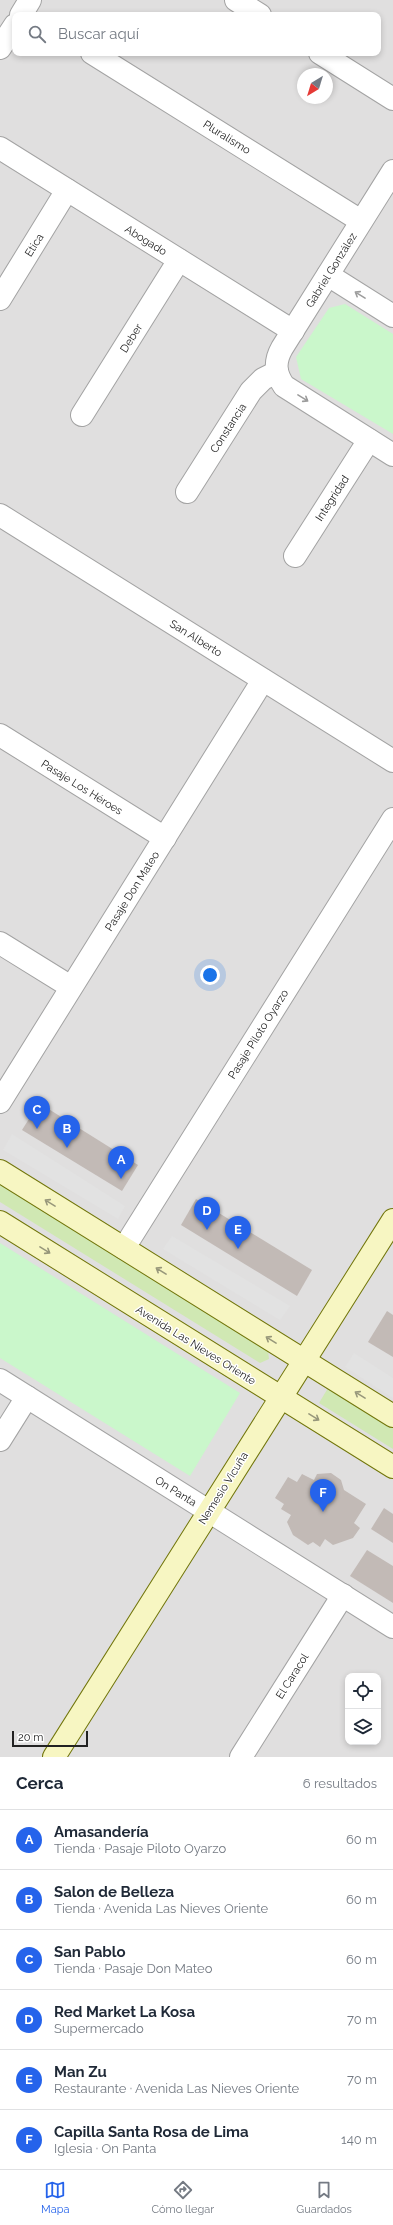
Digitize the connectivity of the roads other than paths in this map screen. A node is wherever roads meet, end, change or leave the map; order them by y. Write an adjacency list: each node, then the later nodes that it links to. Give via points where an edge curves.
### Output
1 (236, 0): 2 (street)
2 (255, 12)
3 (12, 30): 4 (street)
4 (0, 48)
5 (97, 56): 11 (street, Pluralismo)
6 (325, 56): 7 (street)
7 (393, 99)
8 (0, 148): 10 (street, Abogado)
9 (393, 171): 11 (street, Gabriel González)
10 (68, 190): 12 (street, Abogado); 14 (street, Etica)
11 (361, 221): 13 (street, Gabriel González)
12 (179, 260): 16 (street, Abogado); 18 (street, Deber)
13 (328, 275): 15 (street, one-way to 13); 16 (street, Gabriel González)
14 (0, 299)
15 (393, 316)
16 (293, 331): 17 (street, Gabriel González, via 278,355)
17 (277, 372): 19 (street, one-way to 19, via 284,386); 21 (street, Constancia, via 263,379 251,391)
18 (82, 415)
19 (369, 440): 20 (street); 23 (street, Integridad)
20 (393, 455)
21 (187, 492)
22 (0, 515): 24 (street, San Alberto)
23 (295, 556)
24 (263, 680): 26 (street, San Alberto); 28 (street, Pasaje Don Mateo)
25 (0, 735): 28 (street, Pasaje Los Héroes)
26 (393, 761)
27 (393, 819): 35 (street, Pasaje Piloto Oyarzo)
28 (165, 838): 30 (street, Pasaje Don Mateo)
29 (0, 942): 30 (street)
30 (72, 987): 31 (street, Pasaje Don Mateo)
31 (0, 1102)
32 (0, 1171): 35 (street, one-way to 32)
33 (393, 1220): 36 (street, Nemesio Vicuña)
34 (0, 1222): 39 (street, Avenida Las Nieves Oriente, one-way to 39)
35 (124, 1248): 36 (street, one-way to 35)
36 (305, 1360): 39 (street, Nemesio Vicuña); 40 (street, one-way to 36)
37 (0, 1380): 38 (street, On Panta)
38 (27, 1397): 41 (street); 43 (street, On Panta)
39 (280, 1397): 42 (street, Avenida Las Nieves Oriente, one-way to 42); 43 (street, Nemesio Vicuña)
40 (393, 1416)
41 (0, 1440)
42 (393, 1467)
43 (209, 1511): 44 (street, On Panta); 46 (street, Nemesio Vicuña)
44 (343, 1595): 45 (street, On Panta); 47 (street, El Caracol)
45 (393, 1627)
46 (54, 1757)
47 (241, 1757)

